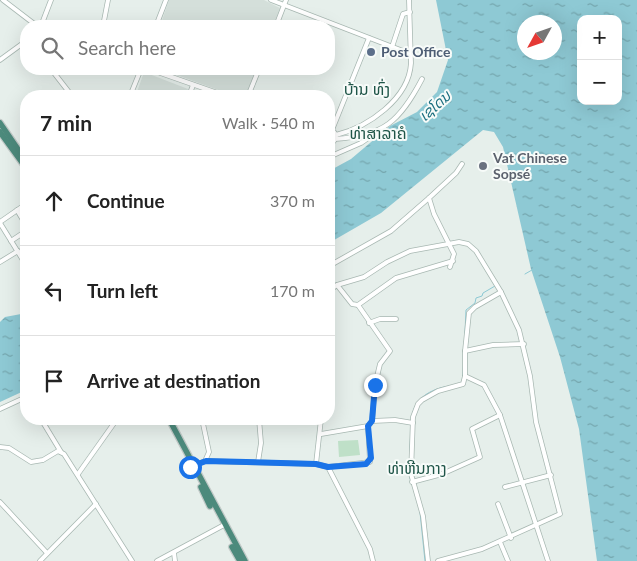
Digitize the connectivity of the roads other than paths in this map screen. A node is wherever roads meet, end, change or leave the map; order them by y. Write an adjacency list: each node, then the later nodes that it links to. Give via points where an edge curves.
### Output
1 (3, 0): 9 (street)
2 (51, 0): 10 (street)
3 (108, 0): 11 (street)
4 (166, 0): 12 (street)
5 (271, 0): 7 (street)
6 (409, 0): 8 (street)
7 (285, 2): 13 (street); 14 (street)
8 (410, 12): 18 (street, via 403,14); 19 (street)
9 (29, 20)
10 (43, 20)
11 (104, 20)
12 (158, 20)
13 (278, 20)
14 (327, 20)
15 (335, 23): 16 (street)
16 (369, 38): 18 (street); 32 (street)
17 (20, 45): 20 (street)
18 (392, 46): 19 (street)
19 (411, 54): 36 (street, via 408,82 398,98 352,131)
20 (0, 60)
21 (56, 75): 27 (street)
22 (139, 75): 28 (street)
23 (166, 75): 26 (street)
24 (257, 75): 31 (street)
25 (422, 79): 34 (street, via 393,123)
26 (193, 85): 29 (street); 30 (street)
27 (67, 90)
28 (133, 90)
29 (191, 90)
30 (208, 90)
31 (250, 90)
32 (335, 119)
33 (0, 123): 37 (highway)
34 (380, 129): 36 (street, via 370,134); 38 (street, via 361,143)
35 (0, 132): 39 (highway)
36 (336, 137)
37 (20, 152)
38 (335, 154)
39 (20, 160)
40 (462, 164): 41 (street)
41 (430, 198): 47 (street, via 434,214); 52 (street, via 391,231)
42 (18, 210): 43 (street); 44 (street)
43 (20, 214)
44 (0, 223): 46 (street)
45 (20, 235): 46 (street)
46 (11, 241): 48 (street)
47 (449, 243): 50 (street); 54 (street, via 410,251 364,278); 55 (street, via 468,244 476,251)
48 (18, 251): 49 (street); 51 (street)
49 (20, 254)
50 (453, 261): 53 (street); 56 (street, via 396,278)
51 (0, 262)
52 (335, 263)
53 (450, 267)
54 (337, 285): 56 (street, via 352,304)
55 (501, 292): 59 (street, via 514,315); 60 (street, via 469,313)
56 (358, 305): 58 (street)
57 (396, 319): 58 (street)
58 (370, 323): 65 (street, via 390,351 380,364)
59 (524, 344): 60 (street, via 493,345); 84 (street, via 536,422)
60 (465, 351): 61 (street)
61 (465, 376): 64 (street, via 484,386); 66 (street, via 460,386 438,391 422,400 415,410)
62 (20, 400): 63 (street)
63 (0, 410)
64 (500, 415): 85 (street, via 472,429 480,458); 86 (street)
65 (372, 421): 66 (street); 74 (street)
66 (413, 423): 85 (street)
67 (45, 425): 77 (street)
68 (113, 425): 83 (street)
69 (168, 425): 81 (highway)
70 (172, 425): 81 (highway)
71 (203, 425): 78 (street, via 209,452)
72 (260, 425): 79 (street)
73 (321, 425): 75 (street)
74 (368, 426): 75 (street); 82 (street, via 370,462)
75 (321, 434): 80 (street)
76 (0, 447): 77 (street, via 8,448 31,462)
77 (61, 452): 83 (street)
78 (206, 461): 79 (street); 81 (street)
79 (258, 462): 80 (street)
80 (316, 464): 82 (street)
81 (192, 466): 91 (highway)
82 (328, 467): 103 (street)
83 (78, 474): 89 (street)
84 (551, 475): 86 (street); 92 (street, via 560,514)
85 (412, 482): 104 (street, via 423,516)
86 (522, 482): 87 (street); 92 (street)
87 (505, 487)
88 (0, 502): 96 (street)
89 (96, 504): 96 (street); 98 (street)
90 (498, 504): 93 (street)
91 (223, 526): 95 (street); 101 (highway); 102 (highway)
92 (537, 527): 93 (street); 107 (street)
93 (511, 538): 94 (street)
94 (500, 542): 105 (street); 106 (street)
95 (174, 552): 99 (street); 100 (street)
96 (47, 553): 97 (street)
97 (40, 561)
98 (132, 561)
99 (157, 561)
100 (175, 561)
101 (240, 561)
102 (245, 561)
103 (373, 561)
104 (428, 561)
105 (438, 561)
106 (508, 561)
107 (548, 561)

